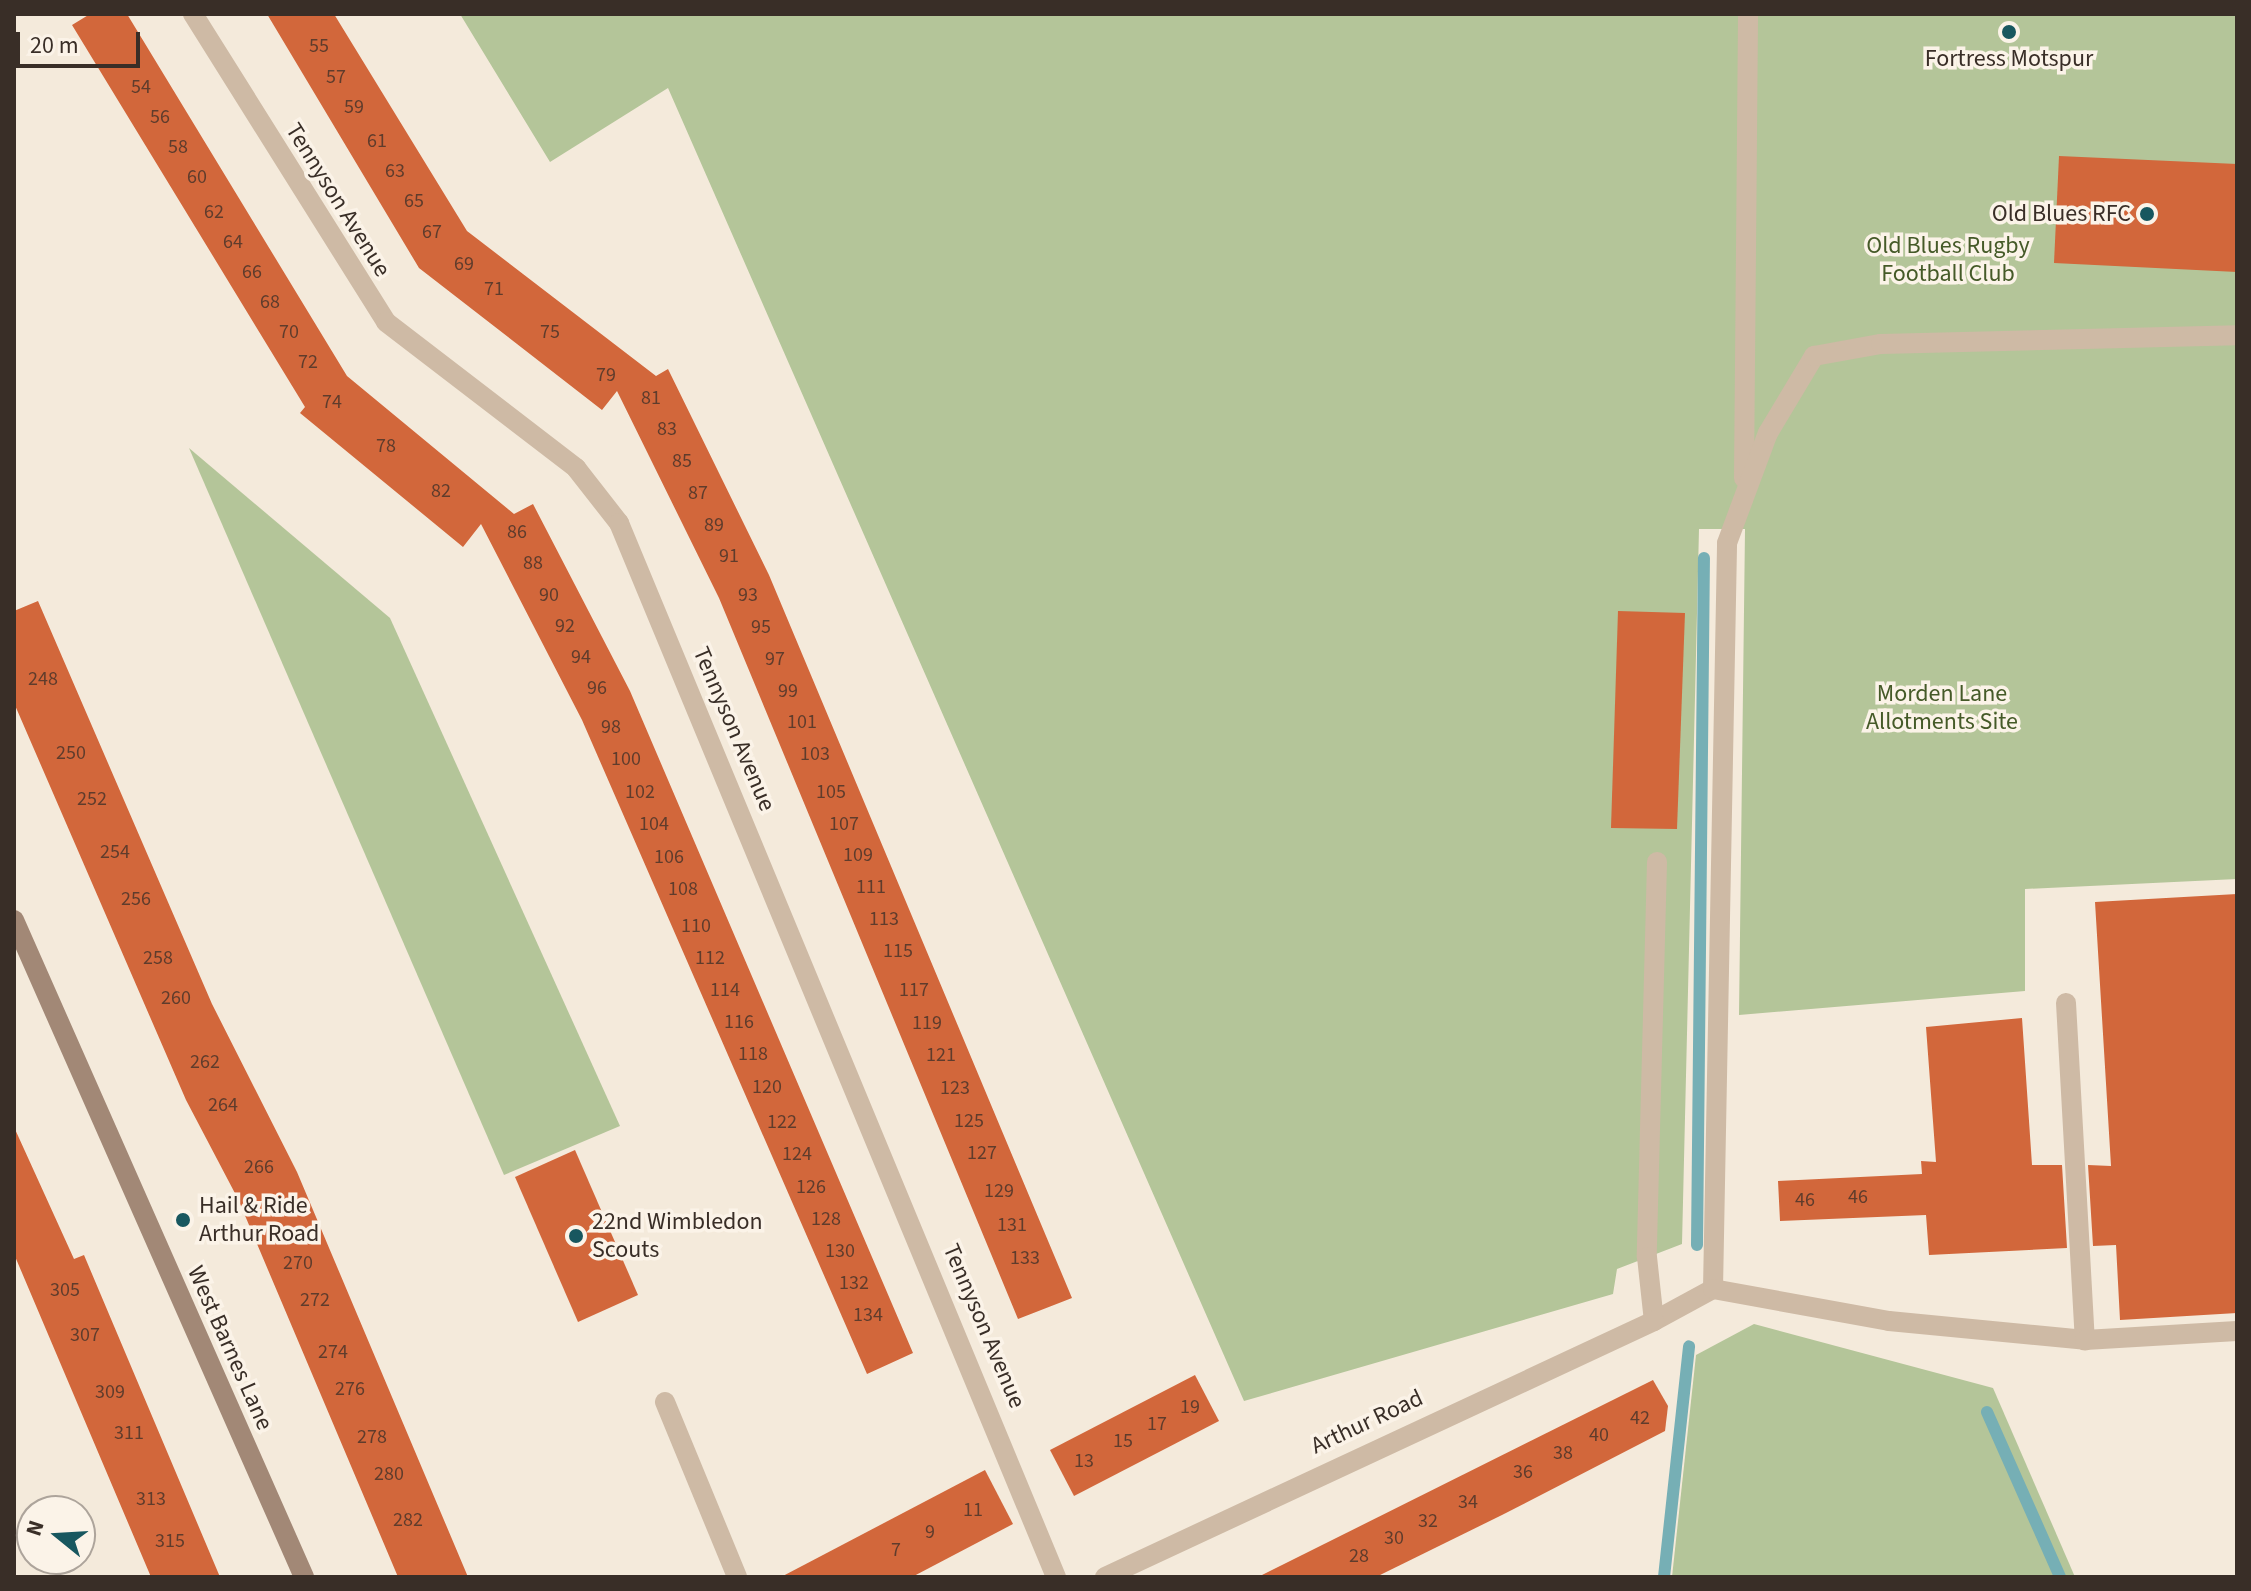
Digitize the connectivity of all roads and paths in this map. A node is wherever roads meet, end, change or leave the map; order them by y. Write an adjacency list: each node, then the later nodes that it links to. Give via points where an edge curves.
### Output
1 (193, 14): 15 (street, Tennyson Avenue, via 386,322 576,468 619,523)
2 (1748, 14): 4 (street)
3 (2237, 335): 4 (street, via 1881,344 1814,356)
4 (1744, 486): 8 (street, via 1727,543)
5 (1657, 862): 9 (street, via 1647,1257)
6 (14, 920): 13 (street, West Barnes Lane)
7 (2066, 1003): 11 (street)
8 (1713, 1289): 9 (street, Arthur Road); 11 (street, via 1889,1321)
9 (1654, 1321): 16 (street, Arthur Road)
10 (2237, 1331): 11 (street)
11 (2085, 1340)
12 (665, 1402): 14 (street)
13 (304, 1577)
14 (737, 1577)
15 (1056, 1577)
16 (1105, 1577)

